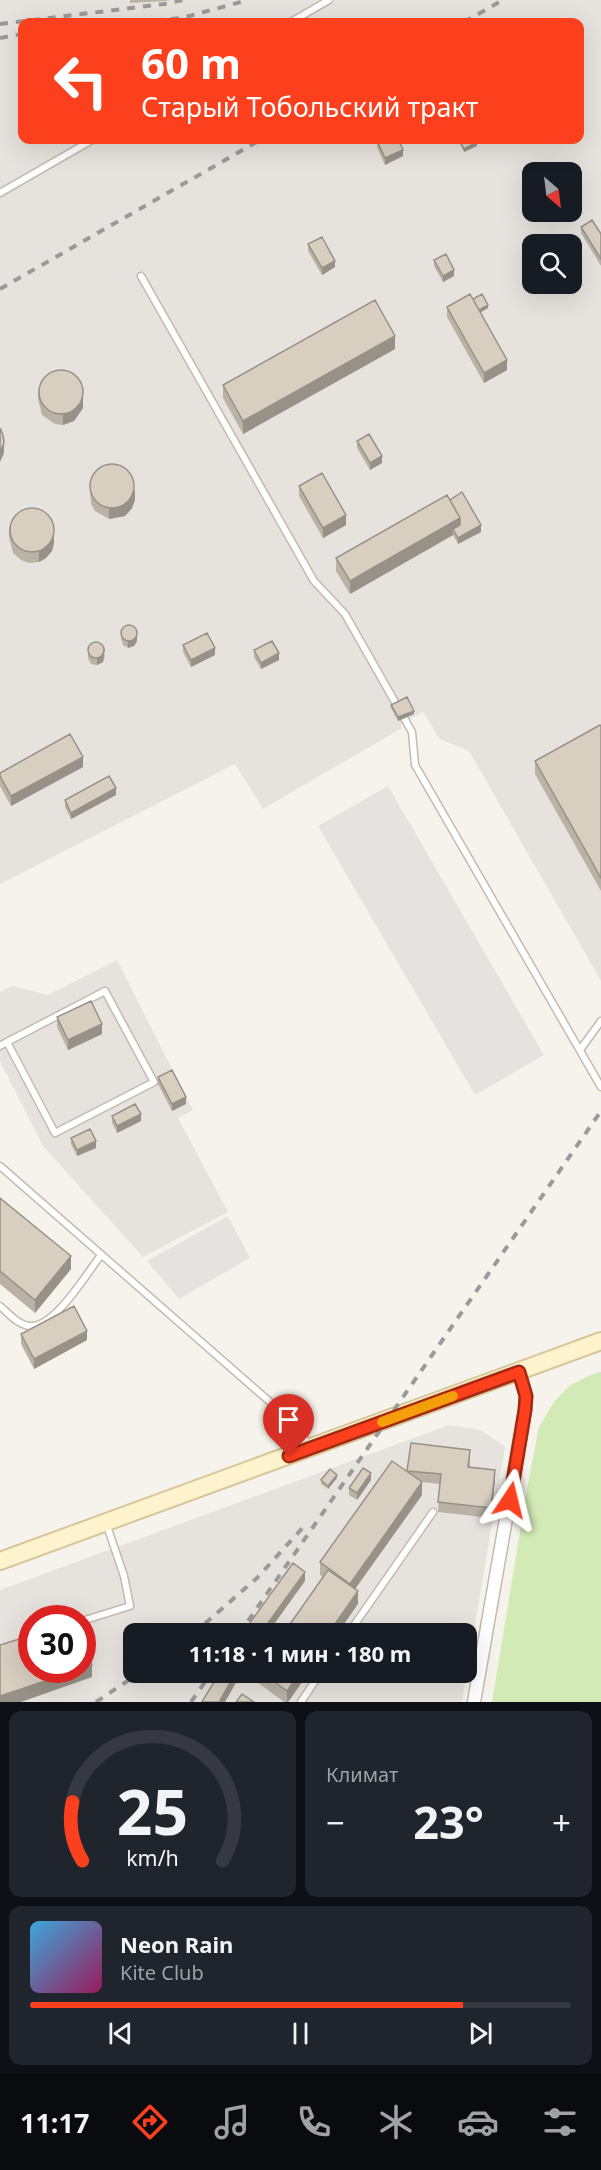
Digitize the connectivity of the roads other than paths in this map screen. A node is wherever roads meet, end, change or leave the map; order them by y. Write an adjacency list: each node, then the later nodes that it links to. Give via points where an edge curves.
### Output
1 (329, 0): 2 (lane)
2 (298, 18)
3 (85, 144): 4 (lane)
4 (0, 193)
5 (141, 276): 9 (lane, via 314,581 345,614 412,732 415,765)
6 (601, 1021): 9 (lane)
7 (7, 1042): 7 (lane, via 105,991 154,1082 55,1133); 8 (lane)
8 (0, 1046)
9 (580, 1050): 10 (lane)
10 (601, 1087)
11 (0, 1166): 12 (lane)
12 (101, 1255): 13 (lane, via 56,1313 42,1324 19,1323); 16 (lane, via 293,1422)
13 (0, 1306)
14 (601, 1341): 15 (street)
15 (519, 1372): 16 (street); 24 (street, via 526,1396 525,1410)
16 (310, 1449): 18 (street)
17 (433, 1512): 21 (lane)
18 (106, 1522): 19 (street); 20 (lane, via 130,1606)
19 (0, 1561)
20 (96, 1617)
21 (356, 1623)
22 (314, 1683): 23 (lane)
23 (301, 1702)
24 (474, 1702)

